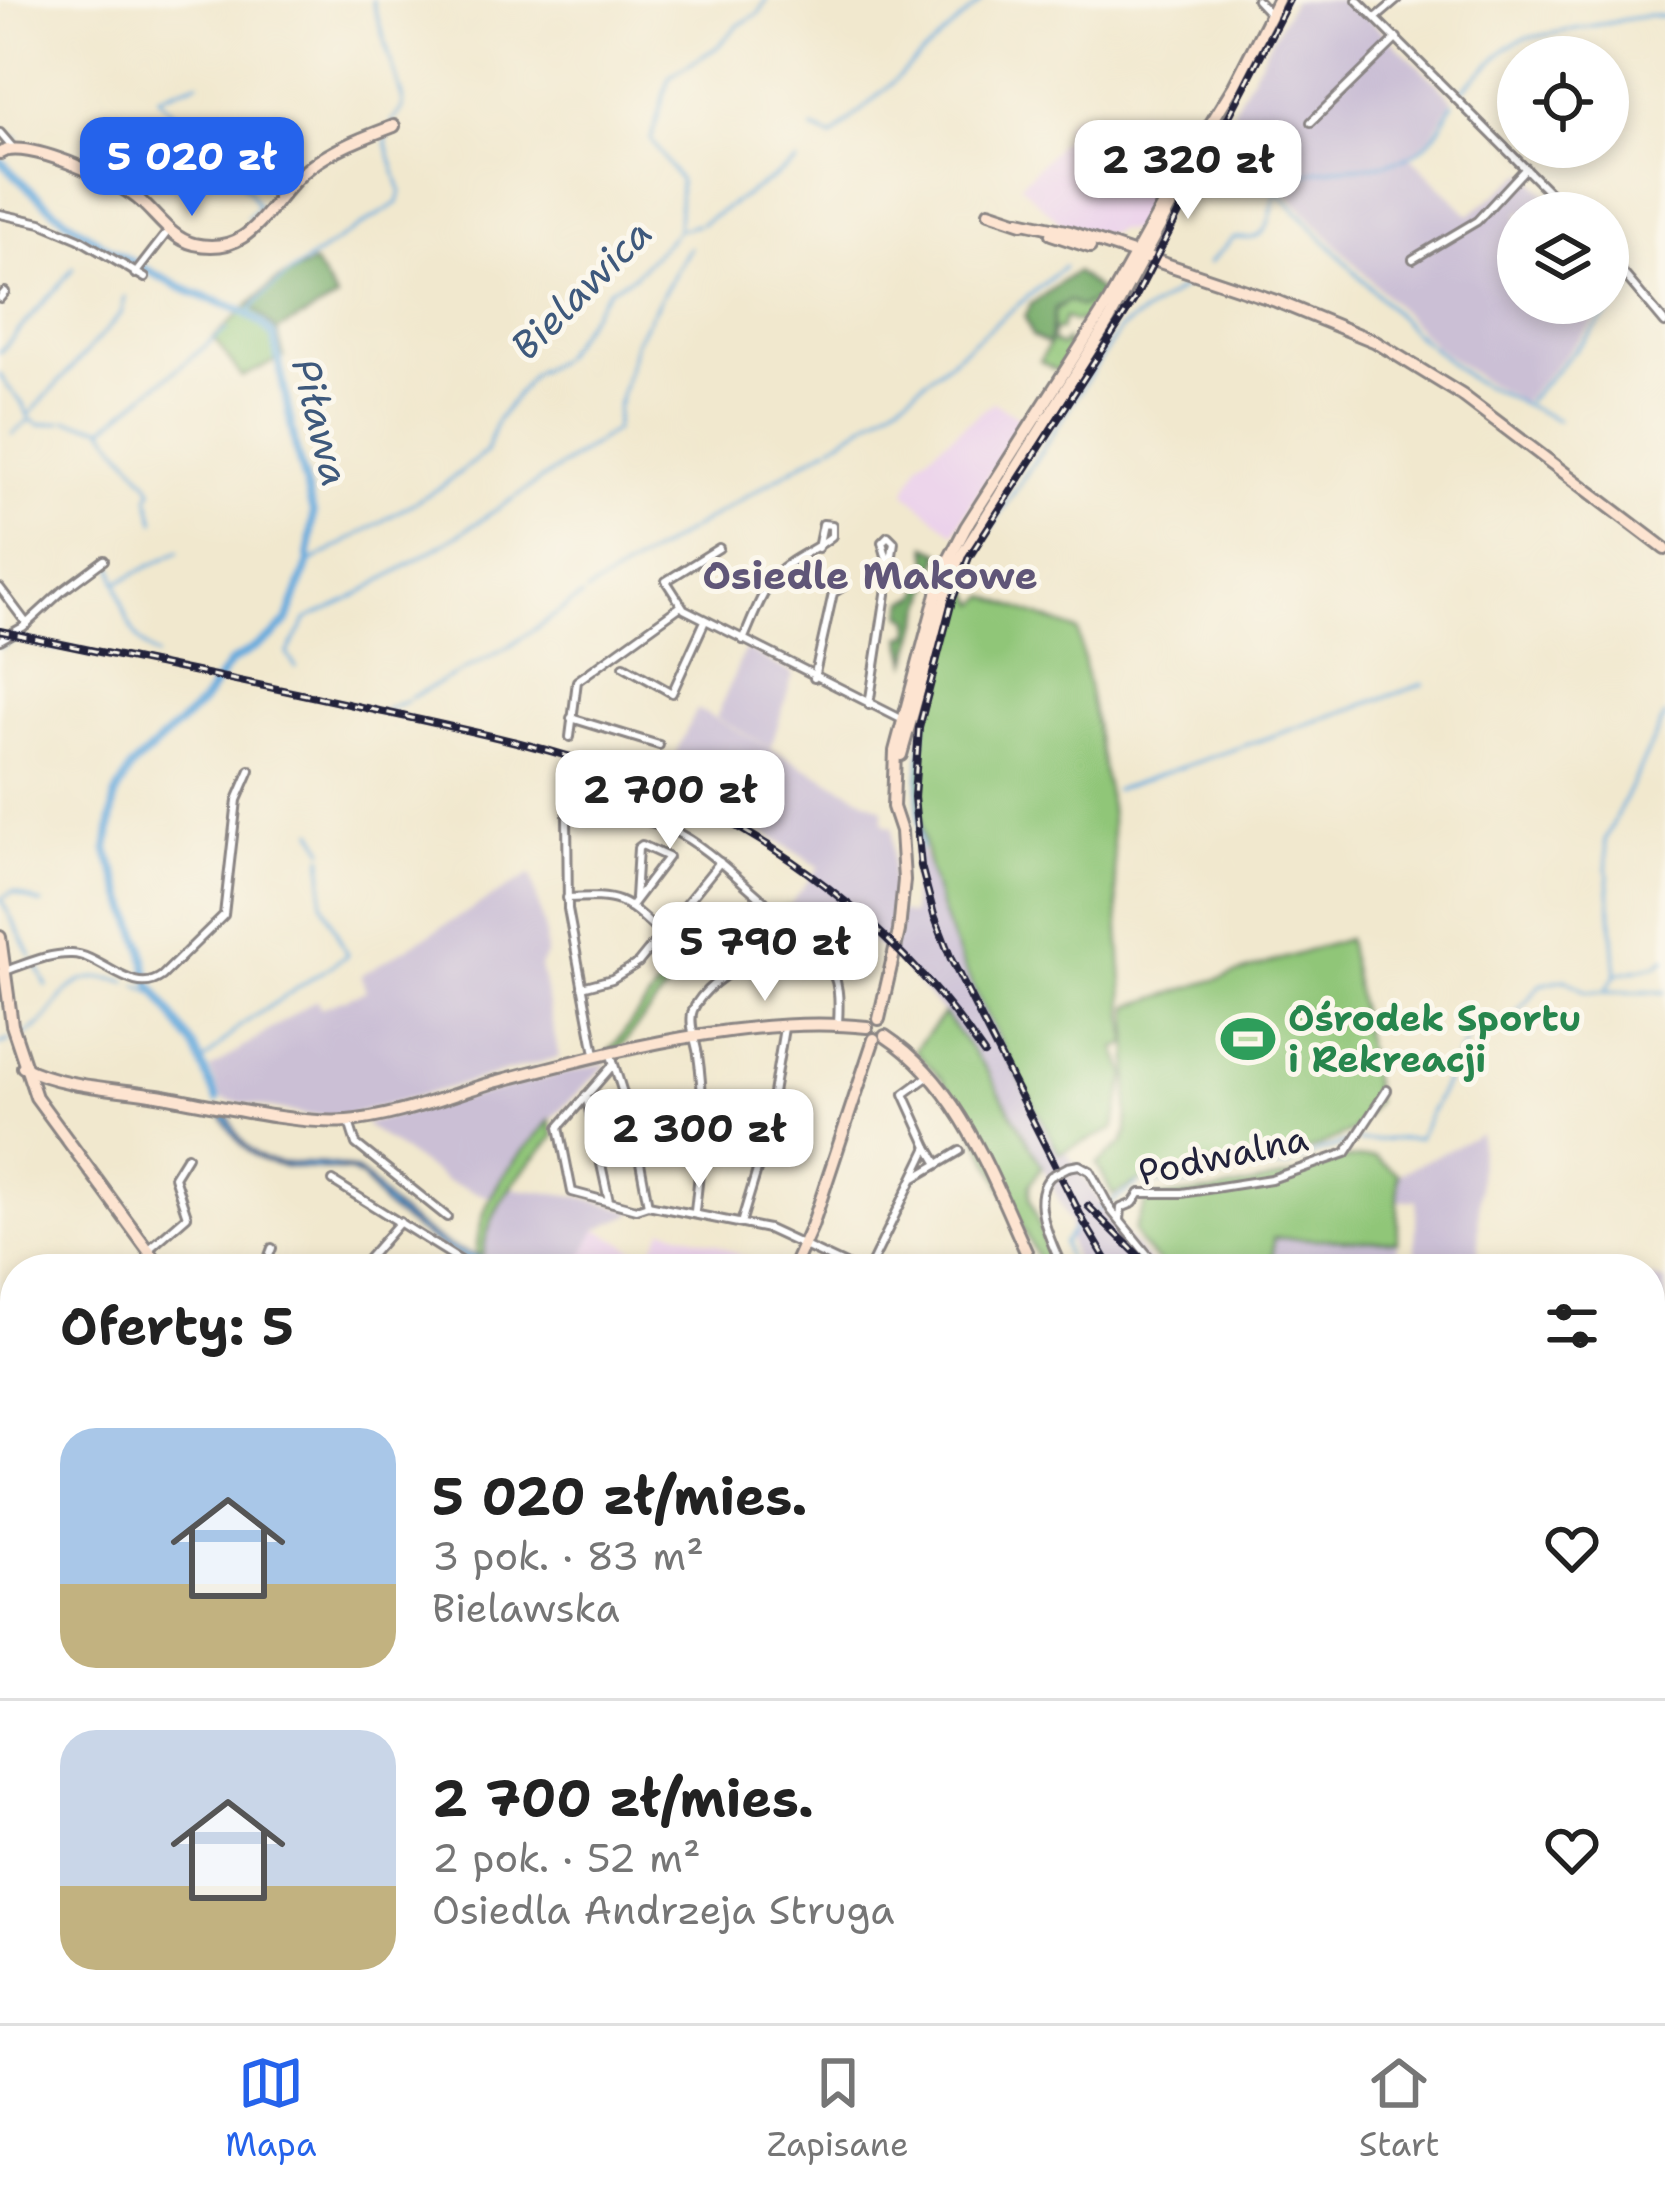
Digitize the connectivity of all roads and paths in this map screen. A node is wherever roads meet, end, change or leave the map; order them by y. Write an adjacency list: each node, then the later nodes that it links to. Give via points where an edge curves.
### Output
1 (1257, 0): 5 (street)
2 (1278, 0): 5 (main road)
3 (1357, 0): 6 (street)
4 (1397, 0): 6 (street)
5 (1271, 15): 18 (main road)
6 (1376, 18): 7 (street)
7 (1397, 38): 8 (street); 11 (street)
8 (1311, 122)
9 (394, 126): 17 (main road, via 310,167 237,243 199,245)
10 (0, 133): 12 (street)
11 (1497, 139)
12 (4, 151): 17 (main road, via 65,162 111,182)
13 (1526, 168): 14 (street); 19 (street, via 1467,229)
14 (1549, 192)
15 (989, 212): 18 (main road)
16 (0, 214): 20 (street, via 41,223)
17 (169, 230): 20 (street)
18 (1137, 259): 24 (main road, via 1316,317 1415,364); 40 (main road, via 955,546 935,593)
19 (1413, 259)
20 (138, 269): 21 (street)
21 (145, 278)
22 (1629, 280): 23 (street)
23 (1665, 323)
24 (1665, 546)
25 (718, 548): 31 (street, via 666,581)
26 (818, 548): 35 (street, via 776,574)
27 (104, 560): 33 (street)
28 (889, 566): 38 (street)
29 (0, 588): 33 (street)
30 (833, 593): 37 (street)
31 (681, 606): 32 (street); 39 (street, via 577,681)
32 (705, 620): 35 (street); 36 (street, via 673,693)
33 (27, 625): 34 (street)
34 (0, 640)
35 (742, 640): 37 (street)
36 (624, 666)
37 (814, 678): 38 (street)
38 (868, 704): 40 (street)
39 (571, 718): 41 (street); 42 (street)
40 (904, 721): 55 (main road, via 892,782 904,871)
41 (570, 737)
42 (658, 746)
43 (250, 770): 51 (street, via 237,800 224,915 155,982 70,954)
44 (720, 862): 45 (street, via 653,820 567,815); 47 (street); 49 (street)
45 (567, 898): 48 (street, via 604,894); 52 (street)
46 (635, 898): 46 (street, via 668,857 643,845 638,848); 48 (street)
47 (765, 902)
48 (630, 907): 49 (street)
49 (662, 935): 52 (street, via 626,971)
50 (0, 937): 51 (main road)
51 (5, 971): 56 (main road)
52 (582, 987): 58 (street)
53 (785, 1024): 54 (main road); 57 (main road); 79 (street)
54 (838, 1024): 55 (main road); 57 (street, via 827,963 805,951 778,951 743,963 705,994 691,1015)
55 (878, 1029): 62 (main road); 81 (main road)
56 (10, 1030): 60 (main road)
57 (696, 1038): 59 (main road); 76 (street, via 702,1129)
58 (596, 1058): 59 (main road); 67 (main road)
59 (612, 1060): 66 (street); 75 (street)
60 (23, 1067): 61 (main road); 64 (main road)
61 (45, 1075): 63 (main road); 64 (main road)
62 (930, 1075): 68 (street, via 904,1094); 91 (main road, via 962,1120)
63 (65, 1079): 64 (main road); 67 (main road)
64 (30, 1084): 83 (main road)
65 (1387, 1090): 78 (street, Podwalna, via 1346,1153 1271,1179 1140,1193 1121,1208)
66 (586, 1095): 74 (street); 74 (street, via 559,1127 566,1179 572,1192)
67 (348, 1121): 77 (street, via 356,1144)
68 (928, 1147): 71 (street); 72 (street)
69 (960, 1151): 71 (street)
70 (187, 1156): 83 (street, via 174,1177 187,1216)
71 (938, 1164): 72 (street)
72 (914, 1178): 90 (street)
73 (333, 1181): 80 (street)
74 (609, 1201): 75 (street, via 636,1210)
75 (648, 1204): 76 (street)
76 (695, 1211): 79 (street)
77 (447, 1217)
78 (1120, 1220): 92 (street, Podwalna, bridge, via 1088,1169 1051,1176 1041,1203); 93 (street, Podwalna)
79 (742, 1221): 81 (street)
80 (400, 1222): 86 (street); 87 (street)
81 (805, 1245): 88 (main road); 89 (street)
82 (272, 1248): 85 (street)
83 (148, 1250): 84 (main road)
84 (151, 1254)
85 (270, 1254)
86 (374, 1254)
87 (450, 1254)
88 (801, 1254)
89 (823, 1254)
90 (876, 1254)
91 (1027, 1254)
92 (1058, 1254)
93 (1147, 1254)

